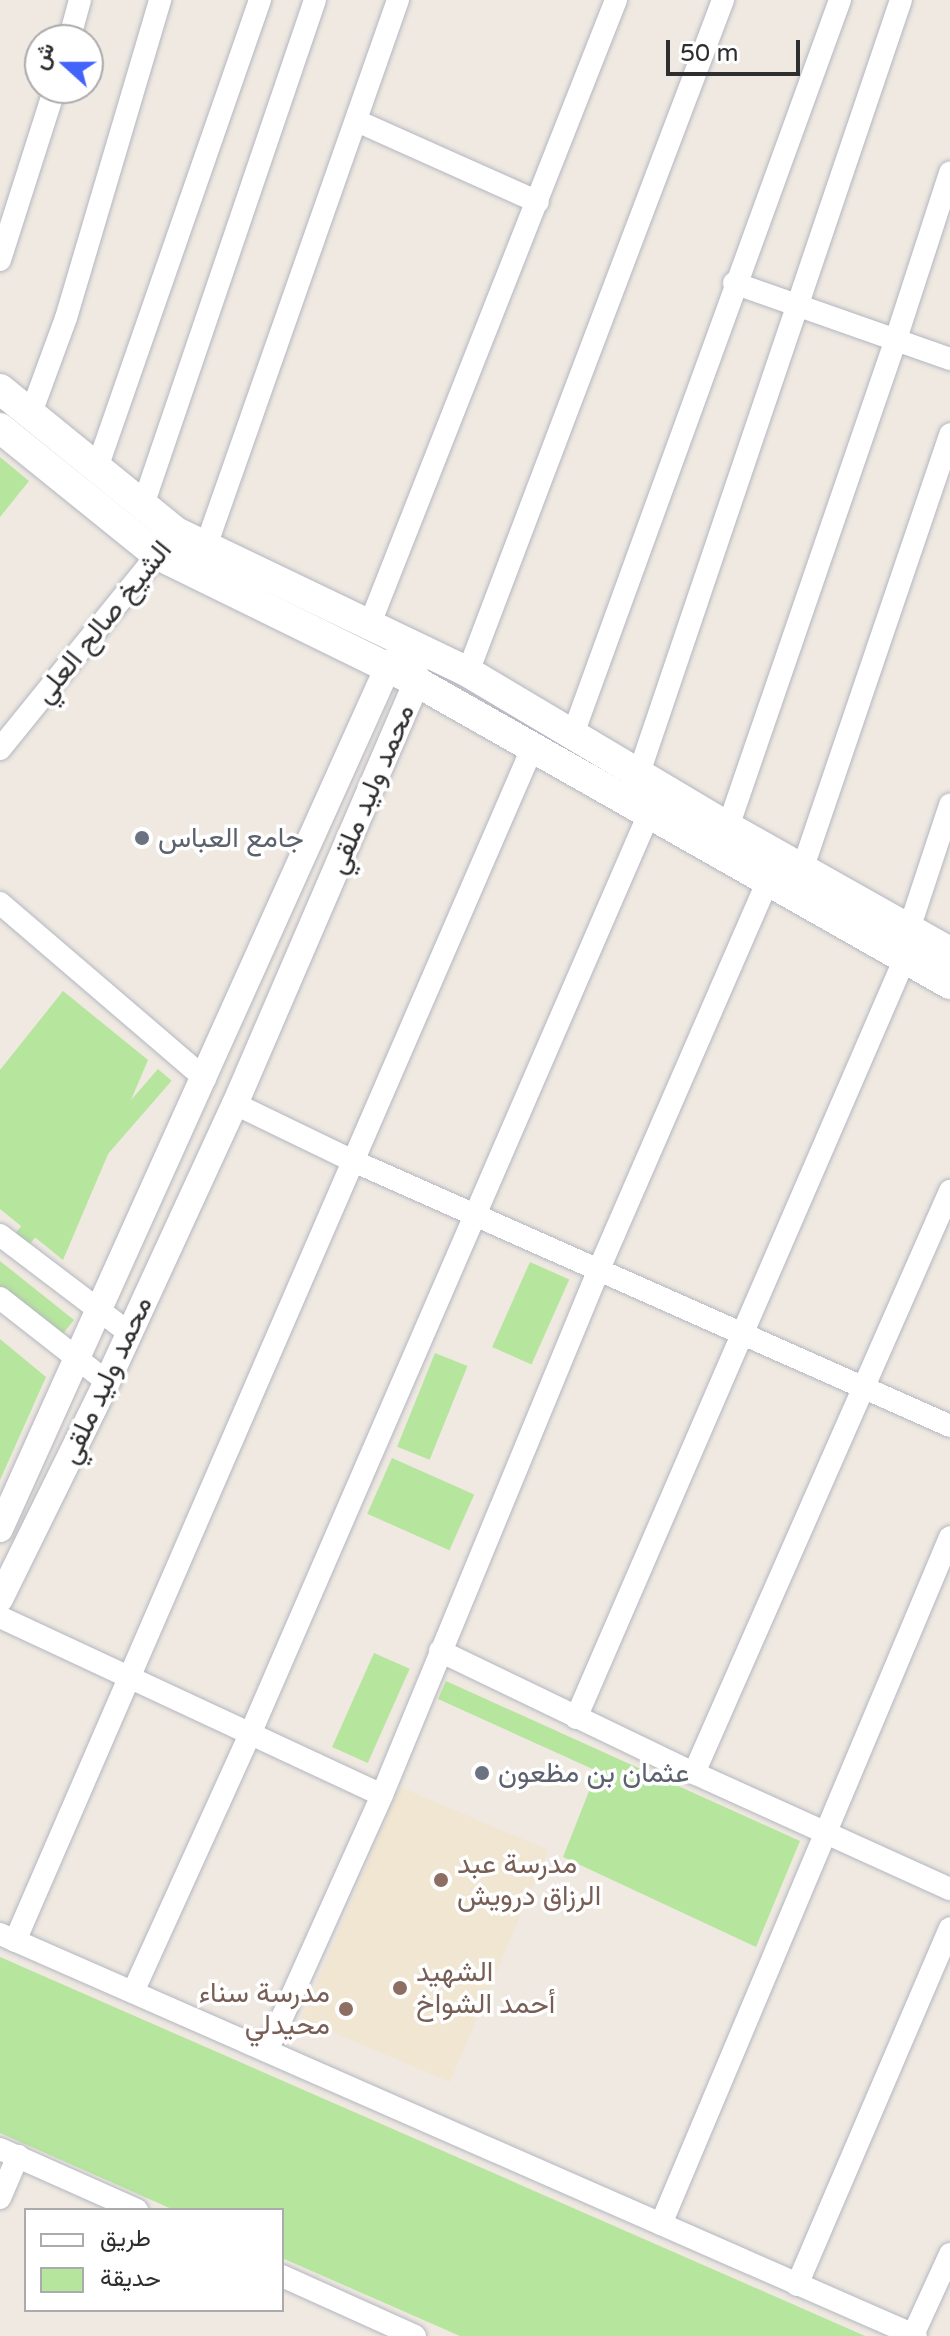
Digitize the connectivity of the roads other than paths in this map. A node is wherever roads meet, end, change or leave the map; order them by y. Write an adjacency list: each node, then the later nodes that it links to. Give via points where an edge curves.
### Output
1 (80, 0): 10 (street)
2 (160, 0): 21 (street, via 66,318)
3 (260, 0): 24 (street)
4 (315, 0): 25 (street)
5 (398, 0): 12 (street)
6 (616, 0): 14 (street)
7 (723, 0): 32 (street)
8 (840, 0): 16 (street)
9 (901, 0): 17 (street)
10 (73, 24)
11 (50, 104): 15 (street)
12 (357, 121): 14 (street); 27 (street)
13 (950, 173): 18 (street)
14 (538, 202): 29 (street)
15 (0, 260)
16 (734, 283): 17 (street); 34 (street)
17 (797, 303): 18 (street); 37 (street)
18 (896, 339): 19 (street); 40 (street)
19 (950, 359)
20 (0, 389): 21 (main road)
21 (31, 413): 24 (main road)
22 (0, 428): 28 (main road)
23 (950, 434): 41 (street)
24 (97, 468): 25 (main road)
25 (143, 505): 26 (main road)
26 (176, 532): 27 (main road); 28 (street, الشيخ صالح العلي)
27 (206, 546): 29 (main road)
28 (156, 554): 31 (main road); 36 (street, الشيخ صالح العلي)
29 (369, 626): 30 (main road)
30 (409, 644): 31 (street, محمد وليد ملقي); 32 (main road); 33 (street, محمد وليد ملقي)
31 (388, 667): 33 (main road); 47 (street, محمد وليد ملقي)
32 (468, 672): 34 (main road)
33 (417, 682): 35 (main road); 48 (street, محمد وليد ملقي)
34 (573, 734): 37 (main road)
35 (533, 746): 39 (main road); 49 (street)
36 (0, 749)
37 (639, 773): 40 (main road)
38 (950, 805): 44 (street)
39 (648, 816): 42 (main road); 51 (street)
40 (728, 827): 41 (main road)
41 (803, 867): 44 (main road)
42 (768, 881): 44 (main road); 53 (street)
43 (0, 903): 47 (street)
44 (907, 944): 45 (main road); 46 (main road); 57 (street)
45 (950, 952)
46 (950, 984)
47 (205, 1079): 55 (street, محمد وليد ملقي)
48 (235, 1104): 49 (street); 56 (street, محمد وليد ملقي)
49 (351, 1160): 51 (street); 67 (street)
50 (950, 1191): 60 (street)
51 (474, 1214): 53 (street); 69 (street)
52 (0, 1235): 55 (street)
53 (599, 1269): 57 (street); 66 (street)
54 (0, 1298): 58 (street)
55 (98, 1309): 56 (street); 58 (street, محمد وليد ملقي)
56 (128, 1332): 59 (street, محمد وليد ملقي)
57 (742, 1335): 60 (street); 68 (street)
58 (75, 1357): 59 (street); 62 (street, محمد وليد ملقي)
59 (107, 1382): 64 (street, محمد وليد ملقي)
60 (863, 1388): 61 (street); 70 (street)
61 (950, 1426)
62 (0, 1529)
63 (950, 1537): 72 (street)
64 (0, 1599)
65 (0, 1617): 67 (street)
66 (440, 1651): 68 (street); 71 (street)
67 (130, 1677): 69 (street); 75 (street)
68 (576, 1718): 70 (street)
69 (251, 1732): 71 (street); 76 (street)
70 (694, 1773): 72 (street)
71 (382, 1795): 77 (street)
72 (827, 1831): 73 (street); 81 (street)
73 (950, 1889)
74 (950, 1928): 84 (street)
75 (7, 1938): 76 (street)
76 (133, 1992): 77 (street)
77 (267, 2051): 81 (street)
78 (9, 2152): 79 (street); 80 (street)
79 (0, 2198)
80 (133, 2208)
81 (661, 2224): 84 (street)
82 (950, 2254): 86 (street)
83 (284, 2277): 85 (street)
84 (797, 2285): 86 (street)
85 (400, 2333)
86 (915, 2335)

